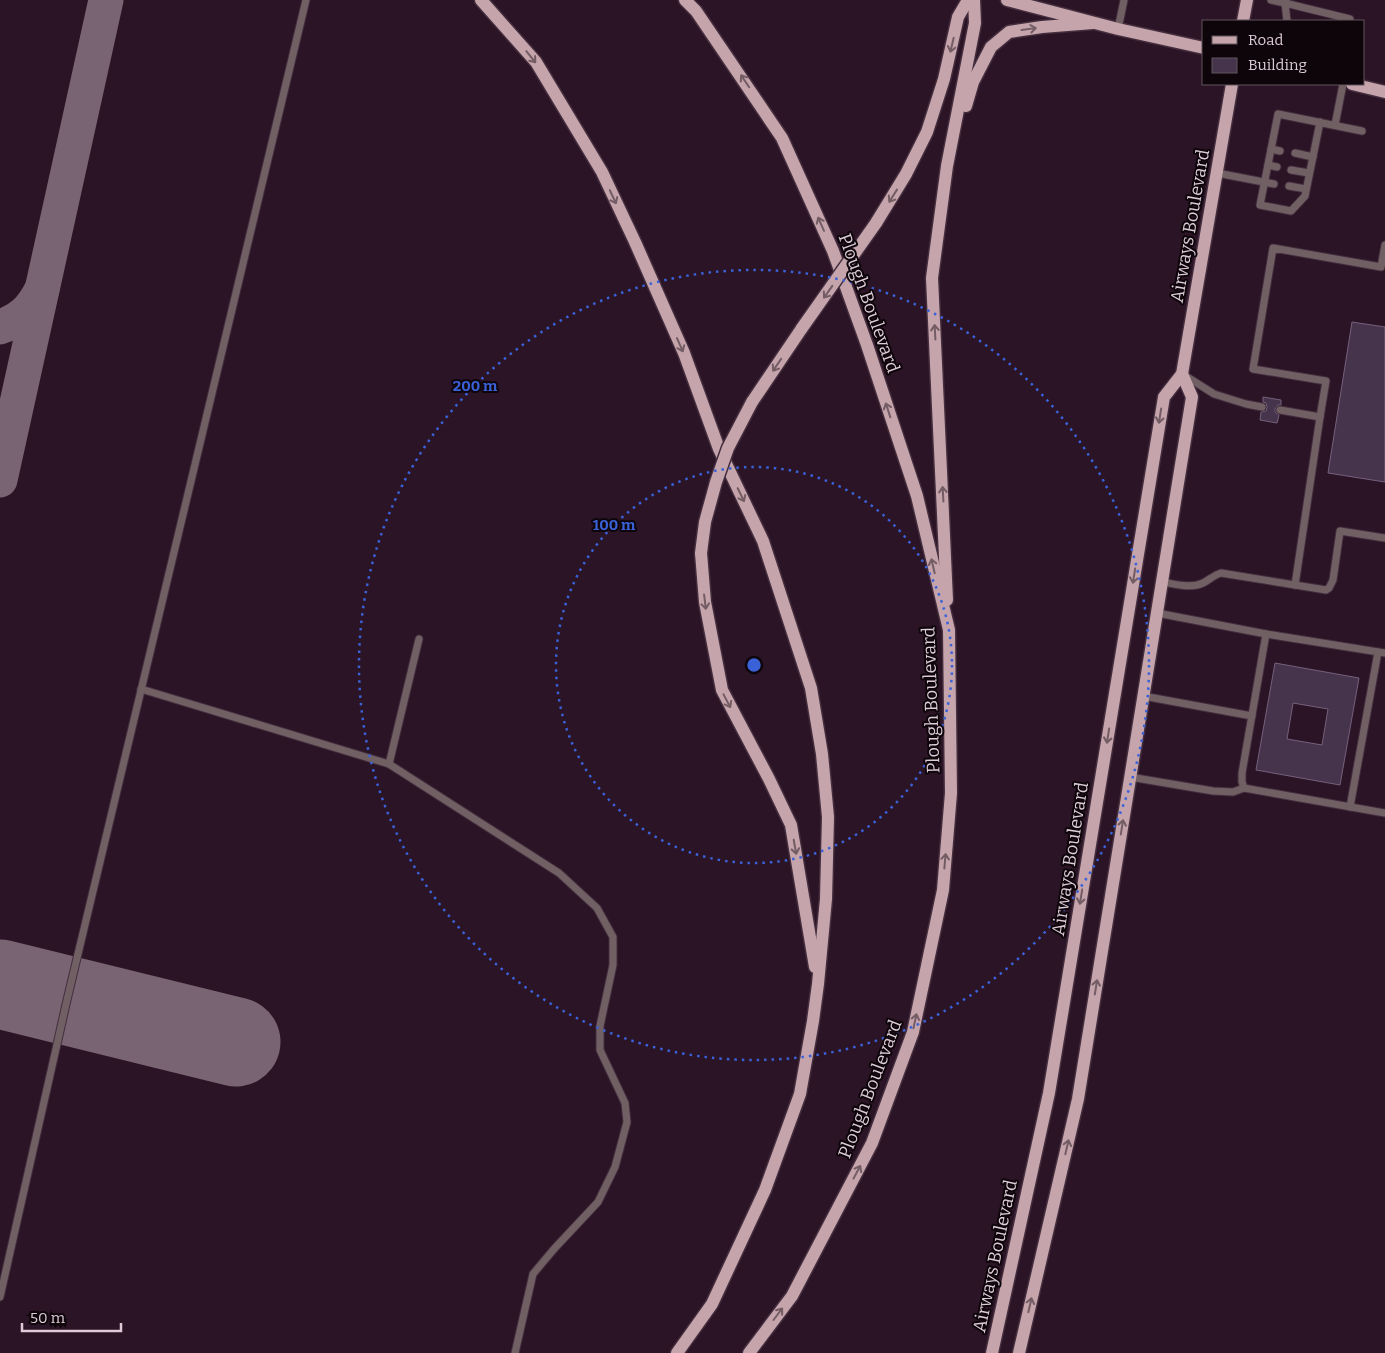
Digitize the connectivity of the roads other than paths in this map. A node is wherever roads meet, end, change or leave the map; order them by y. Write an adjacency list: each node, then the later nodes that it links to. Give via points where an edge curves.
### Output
1 (306, 0): 53 (lane)
2 (474, 0): 12 (main road)
3 (481, 0): 12 (main road)
4 (685, 0): 49 (main road, Plough Boulevard, one-way to 4, via 917,496 833,251 782,138 696,11)
5 (968, 0): 61 (main road, one-way to 61, bridge, via 958,17 944,79 927,132 906,174 876,223 752,402 728,448 705,522 701,553 705,602 722,690 791,825)
6 (974, 0): 31 (main road, via 975,23)
7 (1007, 0): 16 (main road)
8 (1124, 0): 17 (lane)
9 (1248, 0): 13 (main road)
10 (1271, 0): 11 (lane)
11 (1286, 2): 14 (lane); 15 (lane, via 1309,12)
12 (500, 20): 61 (main road, one-way to 61, via 536,62 602,172 684,353 719,449 763,541 788,614 811,688 828,817 826,900)
13 (1243, 20)
14 (1287, 20)
15 (1350, 20)
16 (1093, 23): 17 (main road); 31 (main road, one-way to 16, via 973,82 991,47 1009,32)
17 (1118, 29): 18 (main road)
18 (1202, 48)
19 (1232, 85): 34 (main road, Airways Boulevard)
20 (1343, 85): 24 (lane)
21 (1356, 85): 22 (main road)
22 (1385, 92)
23 (1320, 122): 24 (lane); 26 (lane, via 1278,114); 29 (lane)
24 (1335, 125): 25 (lane)
25 (1362, 131)
26 (1271, 149): 27 (lane); 30 (lane)
27 (1280, 150)
28 (1294, 153): 29 (lane)
29 (1313, 157): 35 (lane)
30 (1268, 165): 32 (lane); 36 (lane)
31 (947, 166): 49 (main road, one-way to 31, via 932,278)
32 (1277, 167)
33 (1291, 170): 35 (lane)
34 (1217, 173): 36 (lane); 41 (main road, Airways Boulevard)
35 (1310, 173): 39 (lane)
36 (1265, 182): 37 (lane); 39 (lane, via 1260,205 1290,210 1305,196)
37 (1274, 184)
38 (1288, 186): 39 (lane)
39 (1306, 189)
40 (1385, 246): 44 (lane, via 1381,267 1272,248 1253,369 1326,382)
41 (1182, 374): 42 (lane, via 1214,394); 46 (main road, via 1192,397); 66 (main road, Airways Boulevard, one-way to 66, via 1164,397 1049,1093)
42 (1262, 407)
43 (1280, 410): 44 (lane)
44 (1320, 417): 47 (lane)
45 (1385, 538): 47 (lane, via 1340,532 1329,588)
46 (1162, 582): 47 (lane, via 1195,586 1221,573); 48 (main road)
47 (1295, 585)
48 (1157, 614): 50 (lane); 54 (main road)
49 (948, 630): 65 (main road, Plough Boulevard, one-way to 49, via 792,1296 872,1144 913,1032 944,880 951,793)
50 (1266, 634): 52 (lane); 55 (lane)
51 (419, 640): 56 (lane)
52 (1382, 652): 59 (lane)
53 (141, 689): 56 (lane); 62 (lane)
54 (1143, 696): 55 (lane); 57 (main road)
55 (1252, 716): 58 (lane, via 1242,773)
56 (389, 764): 63 (lane, via 559,873 597,908 612,938 612,965 600,1026 600,1050 625,1103 627,1122 615,1167 598,1202 533,1274)
57 (1130, 777): 58 (lane, via 1213,791 1233,792); 67 (main road, one-way to 57, via 1078,1099)
58 (1244, 788): 59 (lane)
59 (1350, 806): 60 (lane)
60 (1385, 813)
61 (818, 984): 64 (main road, via 800,1094 765,1190 712,1304)
62 (0, 1297)
63 (515, 1353)
64 (677, 1353)
65 (749, 1353)
66 (992, 1353)
67 (1020, 1353)

